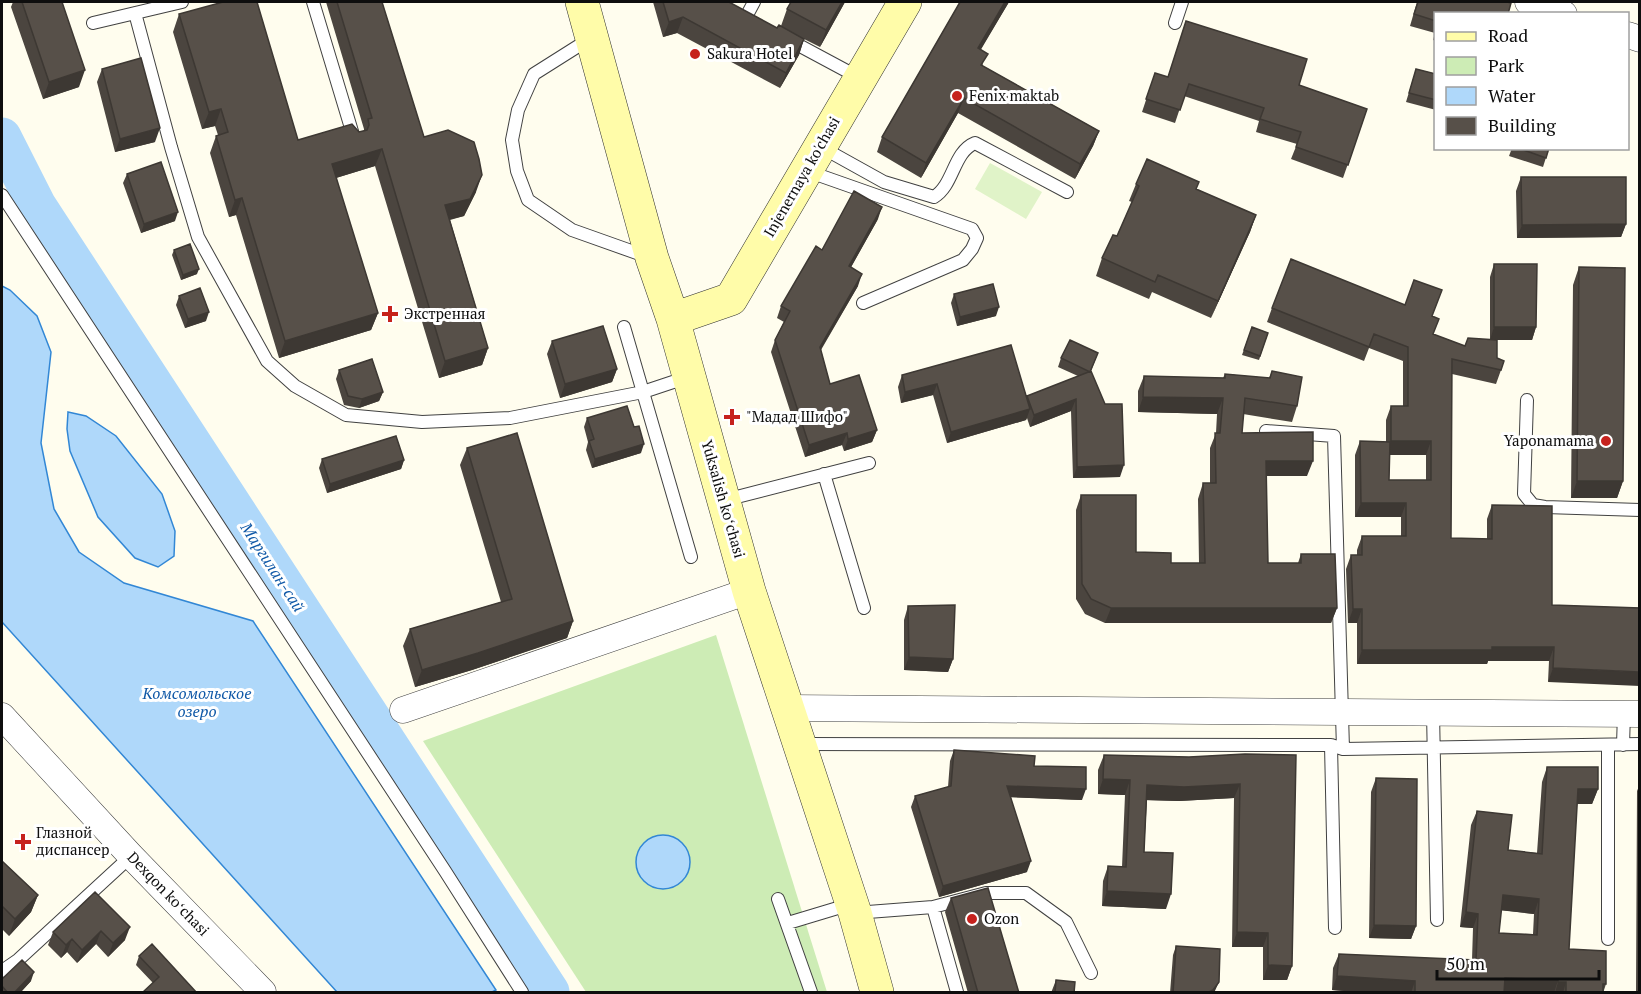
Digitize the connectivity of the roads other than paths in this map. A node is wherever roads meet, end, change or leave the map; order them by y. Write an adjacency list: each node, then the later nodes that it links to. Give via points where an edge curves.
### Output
1 (182, 2): 9 (lane)
2 (314, 2): 16 (lane)
3 (582, 2): 14 (main road, Yuksalish koʻchasi)
4 (754, 2): 10 (lane)
5 (905, 2): 15 (main road, Injenernaya ko'chasi)
6 (1182, 2): 11 (lane)
7 (1528, 2): 8 (street)
8 (1558, 12)
9 (135, 13): 12 (lane); 25 (lane, via 198,237 267,362 295,386 346,415 422,422 510,418)
10 (747, 16)
11 (1175, 23)
12 (93, 24)
13 (777, 34): 15 (lane)
14 (592, 38): 20 (main road, Yuksalish koʻchasi); 20 (lane, via 534,74 518,110 512,140 517,171 528,200 572,230)
15 (860, 78): 17 (main road, Injenernaya ko'chasi)
16 (355, 141)
17 (813, 159): 18 (lane, via 934,198 942,192 966,146 975,142); 21 (lane, via 972,229 977,238 963,260); 22 (main road, Injenernaya ko'chasi, via 730,300)
18 (1067, 192)
19 (2, 195): 58 (lane)
20 (652, 258): 22 (main road, Yuksalish koʻchasi)
21 (864, 303)
22 (673, 319): 24 (main road, Yuksalish koʻchasi)
23 (624, 327): 25 (lane)
24 (689, 376): 25 (lane); 30 (main road, Yuksalish koʻchasi)
25 (644, 392): 32 (lane)
26 (1527, 400): 31 (lane, via 1524,494 1533,505)
27 (1266, 431): 37 (lane, via 1334,436)
28 (869, 463): 29 (lane)
29 (824, 474): 30 (lane); 34 (lane)
30 (723, 500): 33 (main road, Yuksalish koʻchasi)
31 (1640, 510)
32 (691, 557)
33 (749, 591): 35 (main road, Yuksalish koʻchasi); 36 (street)
34 (864, 608)
35 (786, 708): 37 (street); 41 (main road, Yuksalish koʻchasi)
36 (403, 710)
37 (1343, 712): 38 (street); 45 (lane)
38 (1433, 712): 39 (street); 46 (lane)
39 (1631, 714): 42 (lane)
40 (2, 718): 47 (street, Dexqon koʻchasi)
41 (798, 744): 45 (lane); 50 (main road, Yuksalish koʻchasi)
42 (1623, 744): 43 (lane); 44 (lane)
43 (1640, 744)
44 (1608, 745): 46 (lane); 54 (lane)
45 (1337, 747): 46 (lane); 53 (lane)
46 (1433, 747): 51 (lane)
47 (131, 856): 55 (lane); 57 (street, Dexqon koʻchasi)
48 (778, 899): 52 (lane)
49 (933, 906): 50 (lane); 56 (lane, via 986,893 1026,893 1066,922); 61 (lane)
50 (854, 908): 52 (lane); 60 (main road, Yuksalish koʻchasi)
51 (1437, 920)
52 (788, 923): 59 (lane)
53 (1335, 928)
54 (1608, 939)
55 (2, 971)
56 (1091, 974)
57 (263, 993)
58 (522, 993)
59 (811, 993)
60 (877, 993)
61 (957, 993)

